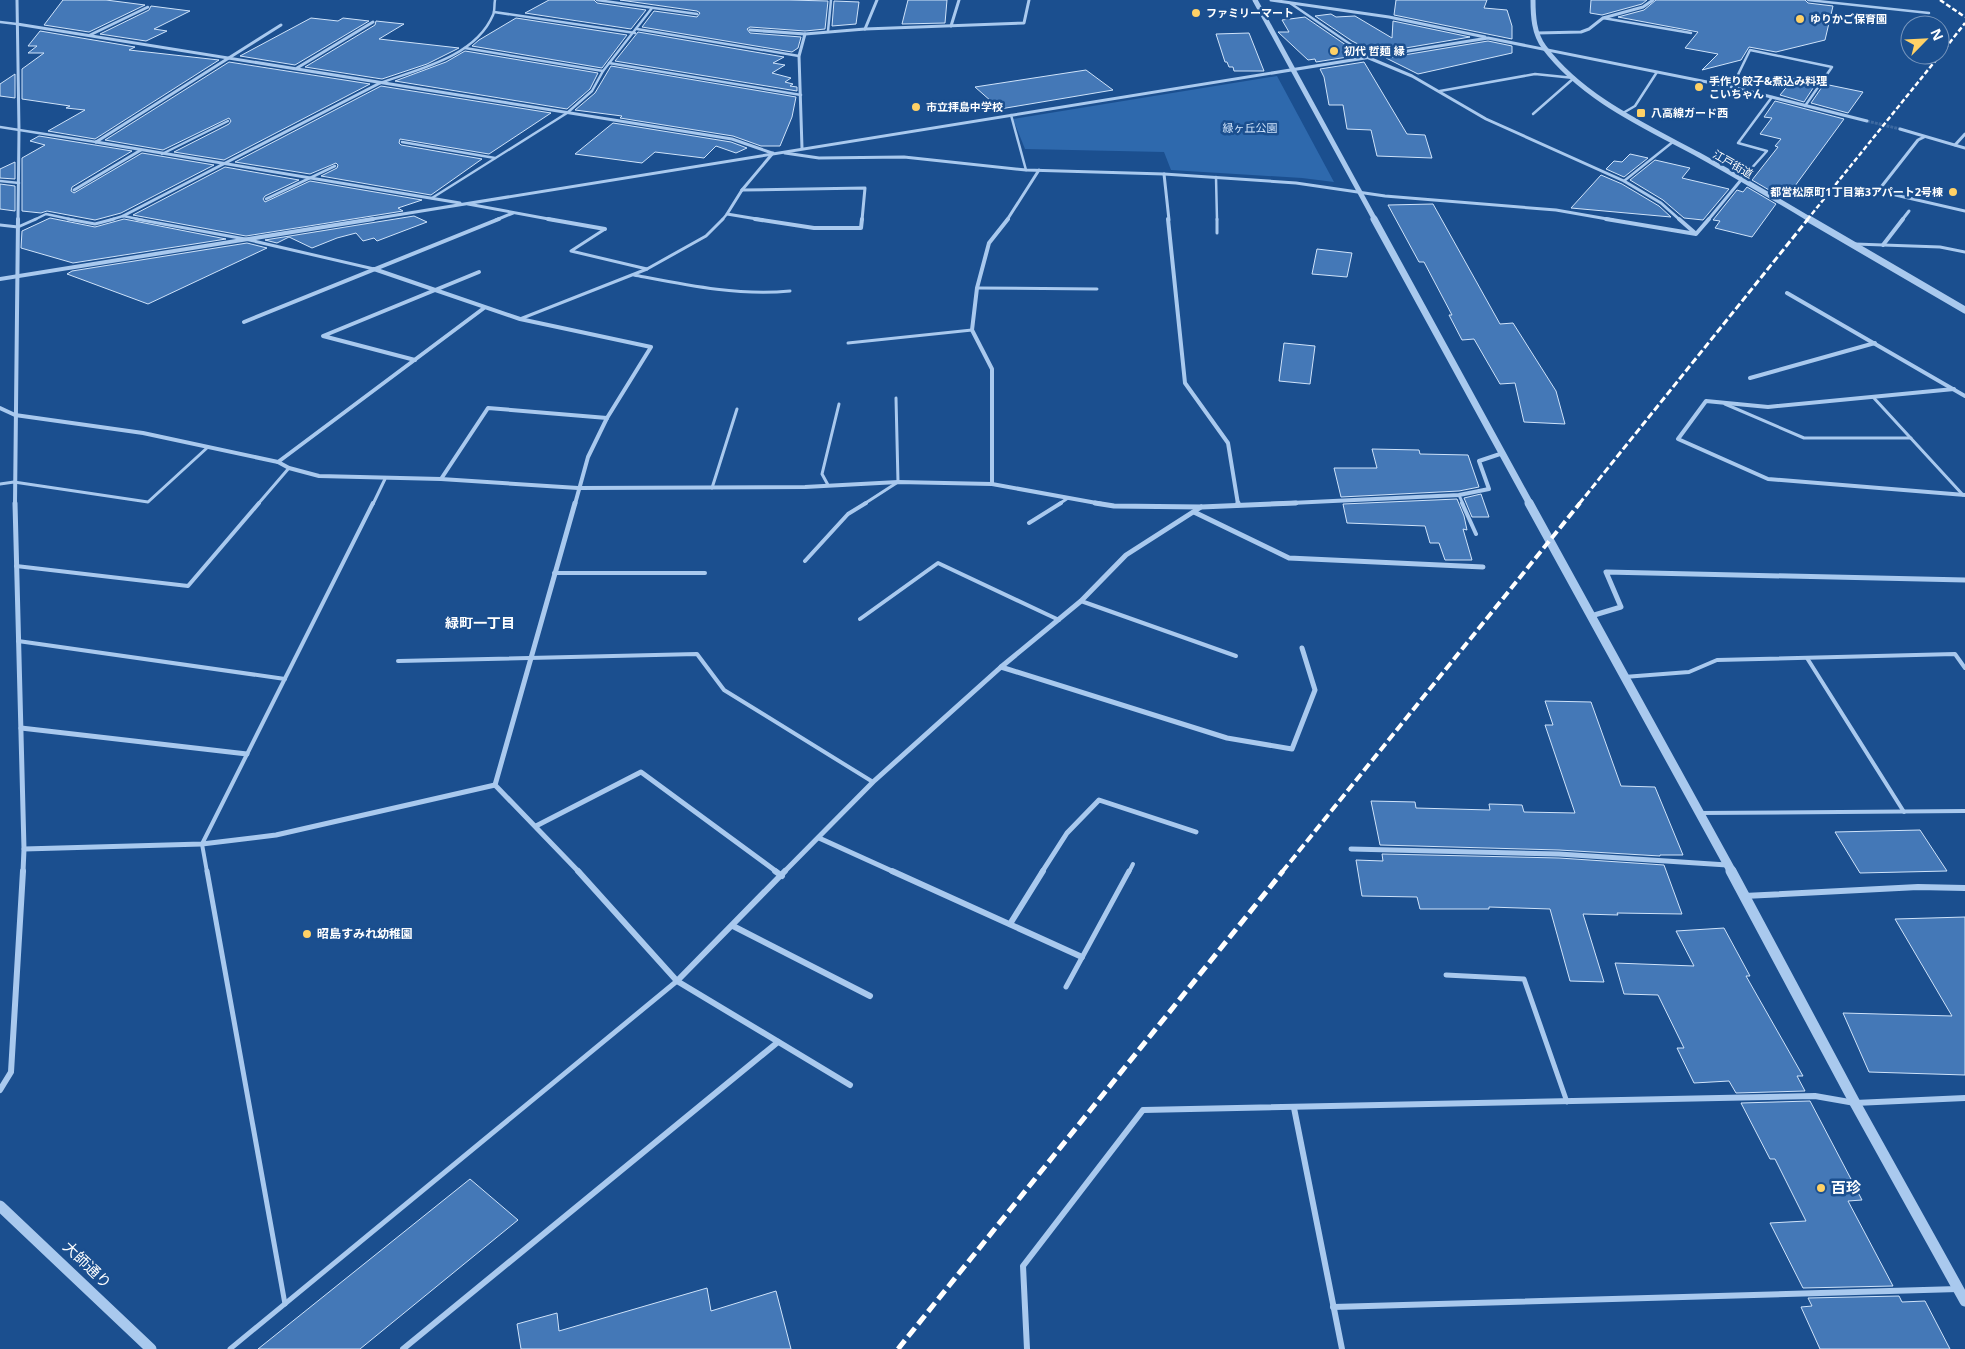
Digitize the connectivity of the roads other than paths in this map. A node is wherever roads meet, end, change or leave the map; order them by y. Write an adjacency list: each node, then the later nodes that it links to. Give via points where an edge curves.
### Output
1 (17, 0): 22 (street)
2 (495, 0): 16 (lane)
3 (597, 0): 15 (lane)
4 (831, 0): 28 (lane)
5 (877, 0): 26 (street)
6 (959, 0): 24 (street)
7 (1029, 0): 24 (street, via 1024,23)
8 (1255, 0): 43 (street)
9 (1271, 0): 13 (street)
10 (1533, 0): 30 (street, 江戸街道)
11 (1653, 0): 19 (street, via 1643,7)
12 (1808, 0): 17 (lane)
13 (1290, 3): 34 (street, via 1389,17); 38 (lane)
14 (148, 7): 33 (lane)
15 (652, 8): 18 (lane); 25 (lane)
16 (494, 12): 29 (lane); 35 (lane, via 478,38)
17 (1929, 13)
18 (697, 14)
19 (1603, 18): 30 (street, via 1581,32); 31 (lane)
20 (0, 22): 22 (lane)
21 (373, 22): 41 (street)
22 (17, 24): 33 (street); 60 (street)
23 (281, 25): 39 (street)
24 (950, 26): 26 (street)
25 (637, 29): 29 (lane); 37 (lane)
26 (865, 29): 28 (street)
27 (750, 30): 32 (street)
28 (828, 31): 32 (street)
29 (634, 32): 40 (lane)
30 (1537, 33): 36 (street, 江戸街道)
31 (1691, 33)
32 (805, 34): 37 (street)
33 (90, 35): 39 (street)
34 (1488, 38): 36 (street); 38 (street)
35 (466, 48): 42 (lane); 46 (lane)
36 (1545, 49): 44 (street); 45 (street, 江戸街道)
37 (799, 56): 49 (street)
38 (1369, 57): 43 (street); 48 (street)
39 (231, 58): 41 (street); 64 (street)
40 (609, 62): 42 (lane); 49 (lane)
41 (296, 68): 46 (street)
42 (603, 70): 52 (lane, via 592,91)
43 (1295, 70): 55 (street); 87 (street)
44 (1657, 72): 47 (street); 53 (lane, via 1635,106)
45 (1574, 78): 48 (lane, via 1534,74); 53 (street, 江戸街道); 54 (lane)
46 (380, 82): 52 (street); 74 (street)
47 (1732, 87): 50 (street); 51 (lane, via 1750,50 1832,68)
48 (1440, 91): 81 (street, via 1486,119)
49 (801, 95): 67 (street)
50 (1772, 97): 51 (street); 82 (lane, via 1738,143 1767,150)
51 (1805, 106): 57 (street)
52 (567, 113): 71 (street, via 732,139); 73 (lane)
53 (1623, 113): 63 (street, 江戸街道)
54 (1533, 114)
55 (1011, 115): 67 (street); 76 (lane)
56 (228, 121): 72 (lane)
57 (1867, 121)
58 (0, 127): 60 (lane)
59 (1900, 129): 62 (street)
60 (19, 130): 64 (lane); 84 (street)
61 (1965, 134): 66 (street)
62 (1924, 137): 66 (street); 92 (street, via 1918,140 1878,191)
63 (1674, 141): 81 (lane); 82 (street, 江戸街道)
64 (96, 142): 69 (street)
65 (402, 142): 73 (lane)
66 (1955, 145): 68 (street)
67 (802, 148): 70 (street)
68 (1965, 148)
69 (141, 150): 72 (street); 85 (street)
70 (780, 152): 71 (street); 76 (street, via 819,158 904,156)
71 (773, 153): 86 (street); 90 (street)
72 (162, 154): 74 (street)
73 (495, 158): 88 (lane)
74 (225, 163): 79 (street); 95 (street)
75 (335, 166): 79 (lane)
76 (1026, 170): 77 (street)
77 (1039, 170): 78 (street); 111 (street, via 1012,214 989,243)
78 (1164, 174): 80 (street); 152 (street, via 1185,383 1228,443)
79 (311, 177): 88 (street); 89 (lane)
80 (1216, 177): 87 (street); 99 (lane)
81 (1624, 180): 100 (street, via 1662,203)
82 (1741, 180): 100 (street); 102 (street, 江戸街道)
83 (0, 181): 84 (lane)
84 (19, 183): 97 (street)
85 (74, 190)
86 (742, 190): 94 (street); 94 (street, via 865,188 861,228 814,228)
87 (1361, 191): 100 (street, via 1385,196 1556,210); 137 (street)
88 (432, 198): 90 (street)
89 (266, 199)
90 (464, 204): 93 (street); 101 (street)
91 (1909, 211): 103 (street)
92 (1965, 211)
93 (514, 213): 98 (street); 105 (street)
94 (727, 214): 106 (lane, via 706,236)
95 (123, 216): 97 (lane, via 95,224 46,214); 101 (lane)
96 (0, 225): 97 (lane)
97 (18, 227): 109 (street)
98 (605, 229): 106 (lane, via 571,251)
99 (1217, 233)
100 (1696, 234)
101 (245, 239): 105 (lane); 109 (street)
102 (1855, 244): 103 (lane); 117 (street, 江戸街道)
103 (1883, 245): 104 (lane, via 1940,247)
104 (1965, 252)
105 (374, 269): 112 (street); 119 (street)
106 (647, 269): 108 (lane)
107 (479, 272): 112 (street)
108 (633, 274): 114 (lane, via 711,289 765,295); 118 (lane)
109 (18, 276): 110 (street); 133 (street)
110 (0, 279)
111 (977, 288): 113 (lane); 120 (street)
112 (434, 289): 116 (street); 123 (street, via 323,336)
113 (1097, 289)
114 (790, 291)
115 (1787, 293): 122 (street)
116 (484, 308): 118 (street); 123 (street)
117 (1965, 310)
118 (520, 319): 134 (street, via 652,347)
119 (244, 322)
120 (972, 330): 121 (lane); 145 (street, via 992,369)
121 (848, 343)
122 (1875, 343): 124 (street); 125 (street)
123 (414, 360): 138 (street)
124 (1750, 378)
125 (1954, 389): 126 (street); 127 (street)
126 (1965, 396)
127 (1873, 397): 129 (street, via 1768,407); 135 (lane)
128 (896, 398): 143 (lane)
129 (1723, 403): 135 (lane, via 1804,438); 150 (street, via 1706,401 1678,439 1768,479)
130 (839, 404): 146 (lane, via 822,474)
131 (0, 408): 133 (street)
132 (737, 409): 148 (lane)
133 (15, 415): 136 (street, via 143,433); 142 (street)
134 (607, 418): 141 (street, via 488,408); 147 (street, via 588,457)
135 (1911, 438): 150 (lane)
136 (208, 447): 138 (street); 142 (lane, via 148,502)
137 (1503, 453): 149 (street, via 1479,461 1489,489); 164 (street)
138 (278, 462): 139 (street)
139 (289, 468): 140 (street, via 319,476); 158 (lane, via 188,586)
140 (385, 478): 141 (street); 176 (lane)
141 (441, 479): 147 (street)
142 (14, 482): 144 (lane); 158 (street)
143 (898, 482): 145 (street); 146 (street); 157 (lane, via 848,514)
144 (0, 484)
145 (992, 484): 151 (street)
146 (828, 485): 148 (street)
147 (578, 488): 148 (street); 160 (street)
148 (712, 488)
149 (1459, 495): 152 (street); 156 (lane)
150 (1964, 495)
151 (1068, 498): 153 (street, via 1114,506); 155 (lane)
152 (1238, 505): 153 (street)
153 (1201, 507): 154 (street)
154 (1194, 512): 159 (street, via 1288,558); 163 (street, via 1126,555)
155 (1029, 523)
156 (1476, 534)
157 (805, 561)
158 (16, 566): 167 (street)
159 (1483, 567)
160 (554, 572): 161 (lane); 170 (street)
161 (705, 573)
162 (1965, 580): 164 (street, via 1606,572 1622,607)
163 (1081, 601): 166 (street); 169 (lane)
164 (1591, 616): 175 (street)
165 (860, 618): 166 (lane, via 938,563)
166 (1059, 620): 173 (street)
167 (18, 641): 176 (lane); 177 (street)
168 (1302, 648): 173 (street, via 1315,690 1292,749 1227,738)
169 (1236, 656)
170 (530, 657): 172 (lane); 179 (lane, via 696,654 724,690); 180 (street)
171 (1807, 658): 174 (lane, via 1955,654); 175 (lane, via 1717,660 1689,672); 182 (lane)
172 (398, 662)
173 (1001, 667): 179 (street)
174 (1965, 668)
175 (1624, 677): 183 (street)
176 (285, 679): 178 (lane)
177 (21, 728): 178 (street); 188 (street)
178 (247, 754): 187 (lane)
179 (874, 782): 186 (street)
180 (495, 785): 184 (street); 187 (street, via 276,835)
181 (1965, 811): 182 (lane)
182 (1904, 812): 183 (lane)
183 (1699, 813): 191 (street)
184 (536, 826): 192 (street, via 641,772); 199 (street)
185 (1196, 832): 195 (street, via 1099,800 1067,833)
186 (819, 838): 192 (street); 195 (street)
187 (202, 844): 188 (street); 212 (lane)
188 (24, 849): 204 (street, via 11,1072)
189 (1351, 849): 191 (street, via 1558,854)
190 (1133, 864): 197 (lane)
191 (1728, 865): 194 (street)
192 (782, 876): 196 (street)
193 (1965, 888): 194 (street, via 1918,887)
194 (1743, 896): 207 (street)
195 (1010, 924): 197 (street)
196 (733, 926): 199 (street); 201 (street)
197 (1082, 957): 200 (lane)
198 (1446, 975): 206 (lane, via 1524,979)
199 (677, 982): 202 (street); 212 (lane)
200 (1066, 987)
201 (870, 996)
202 (778, 1042): 203 (street); 216 (street)
203 (850, 1085)
204 (0, 1090)
205 (1965, 1098): 207 (street)
206 (1567, 1102): 207 (street, via 1815,1096); 208 (street)
207 (1855, 1103): 210 (street)
208 (1294, 1108): 213 (street); 217 (street, via 1143,1110 1023,1266)
209 (0, 1206): 214 (street, 大師通り)
210 (1958, 1289): 211 (street); 213 (street)
211 (1965, 1301)
212 (285, 1304): 215 (lane)
213 (1333, 1307): 218 (street)
214 (151, 1349)
215 (230, 1349)
216 (403, 1349)
217 (1027, 1349)
218 (1342, 1349)

